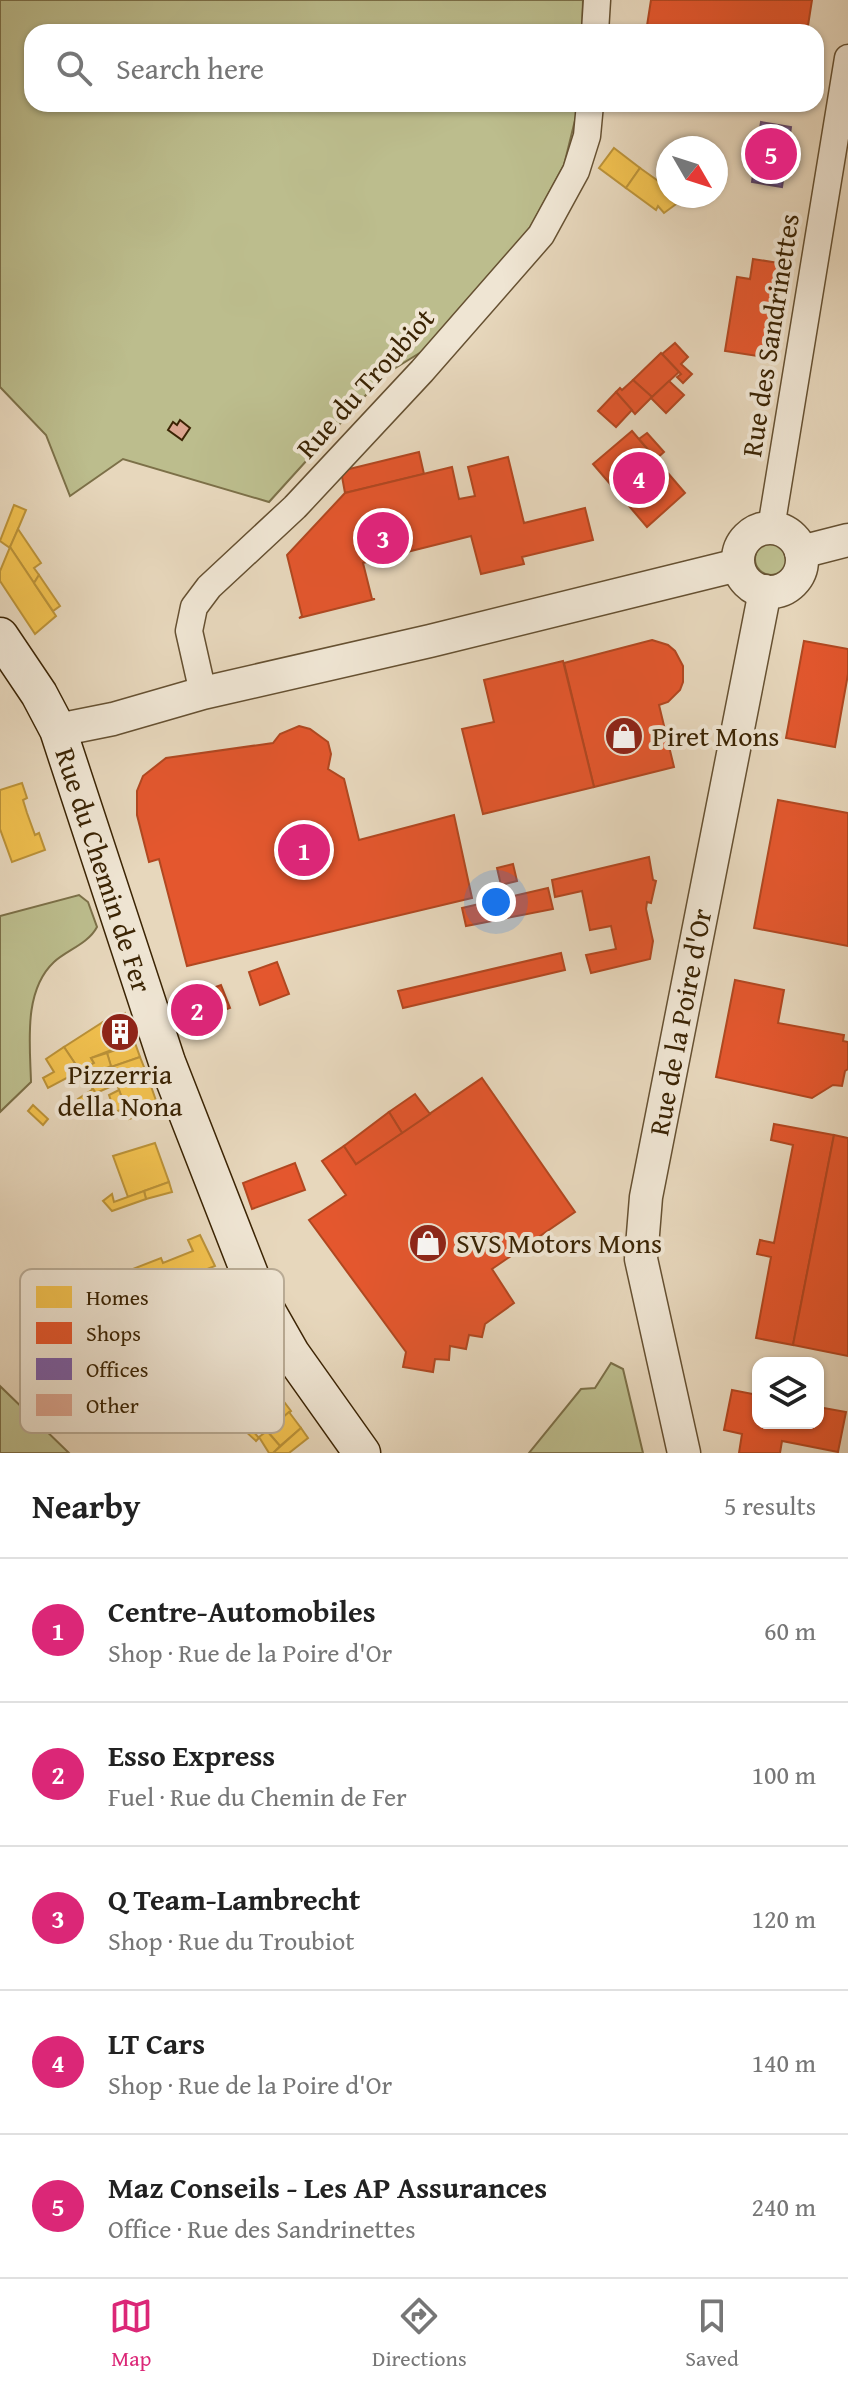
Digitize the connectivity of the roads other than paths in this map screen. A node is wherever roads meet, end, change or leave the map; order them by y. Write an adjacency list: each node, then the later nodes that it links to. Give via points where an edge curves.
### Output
1 (597, 0): 2 (street)
2 (596, 24)
3 (848, 58): 5 (street, Rue des Sandrinettes)
4 (589, 112): 11 (street, Rue du Troubiot, via 576,171 541,235 295,507 194,607 189,631)
5 (771, 528): 7 (street, via 790,535); 8 (street, via 746,539)
6 (848, 540): 7 (street)
7 (801, 552): 9 (street, via 794,581)
8 (738, 565): 9 (street, via 748,583); 11 (street)
9 (765, 591): 16 (street, Rue de la Poire d'Or, via 646,1197 641,1259)
10 (0, 636): 12 (main road, Rue du Chemin de Fer)
11 (203, 693): 12 (street)
12 (58, 730): 13 (main road, Rue du Chemin de Fer, via 167,1062)
13 (248, 1269)
14 (284, 1341): 15 (main road, Rue du Chemin de Fer)
15 (362, 1453)
16 (684, 1453)

